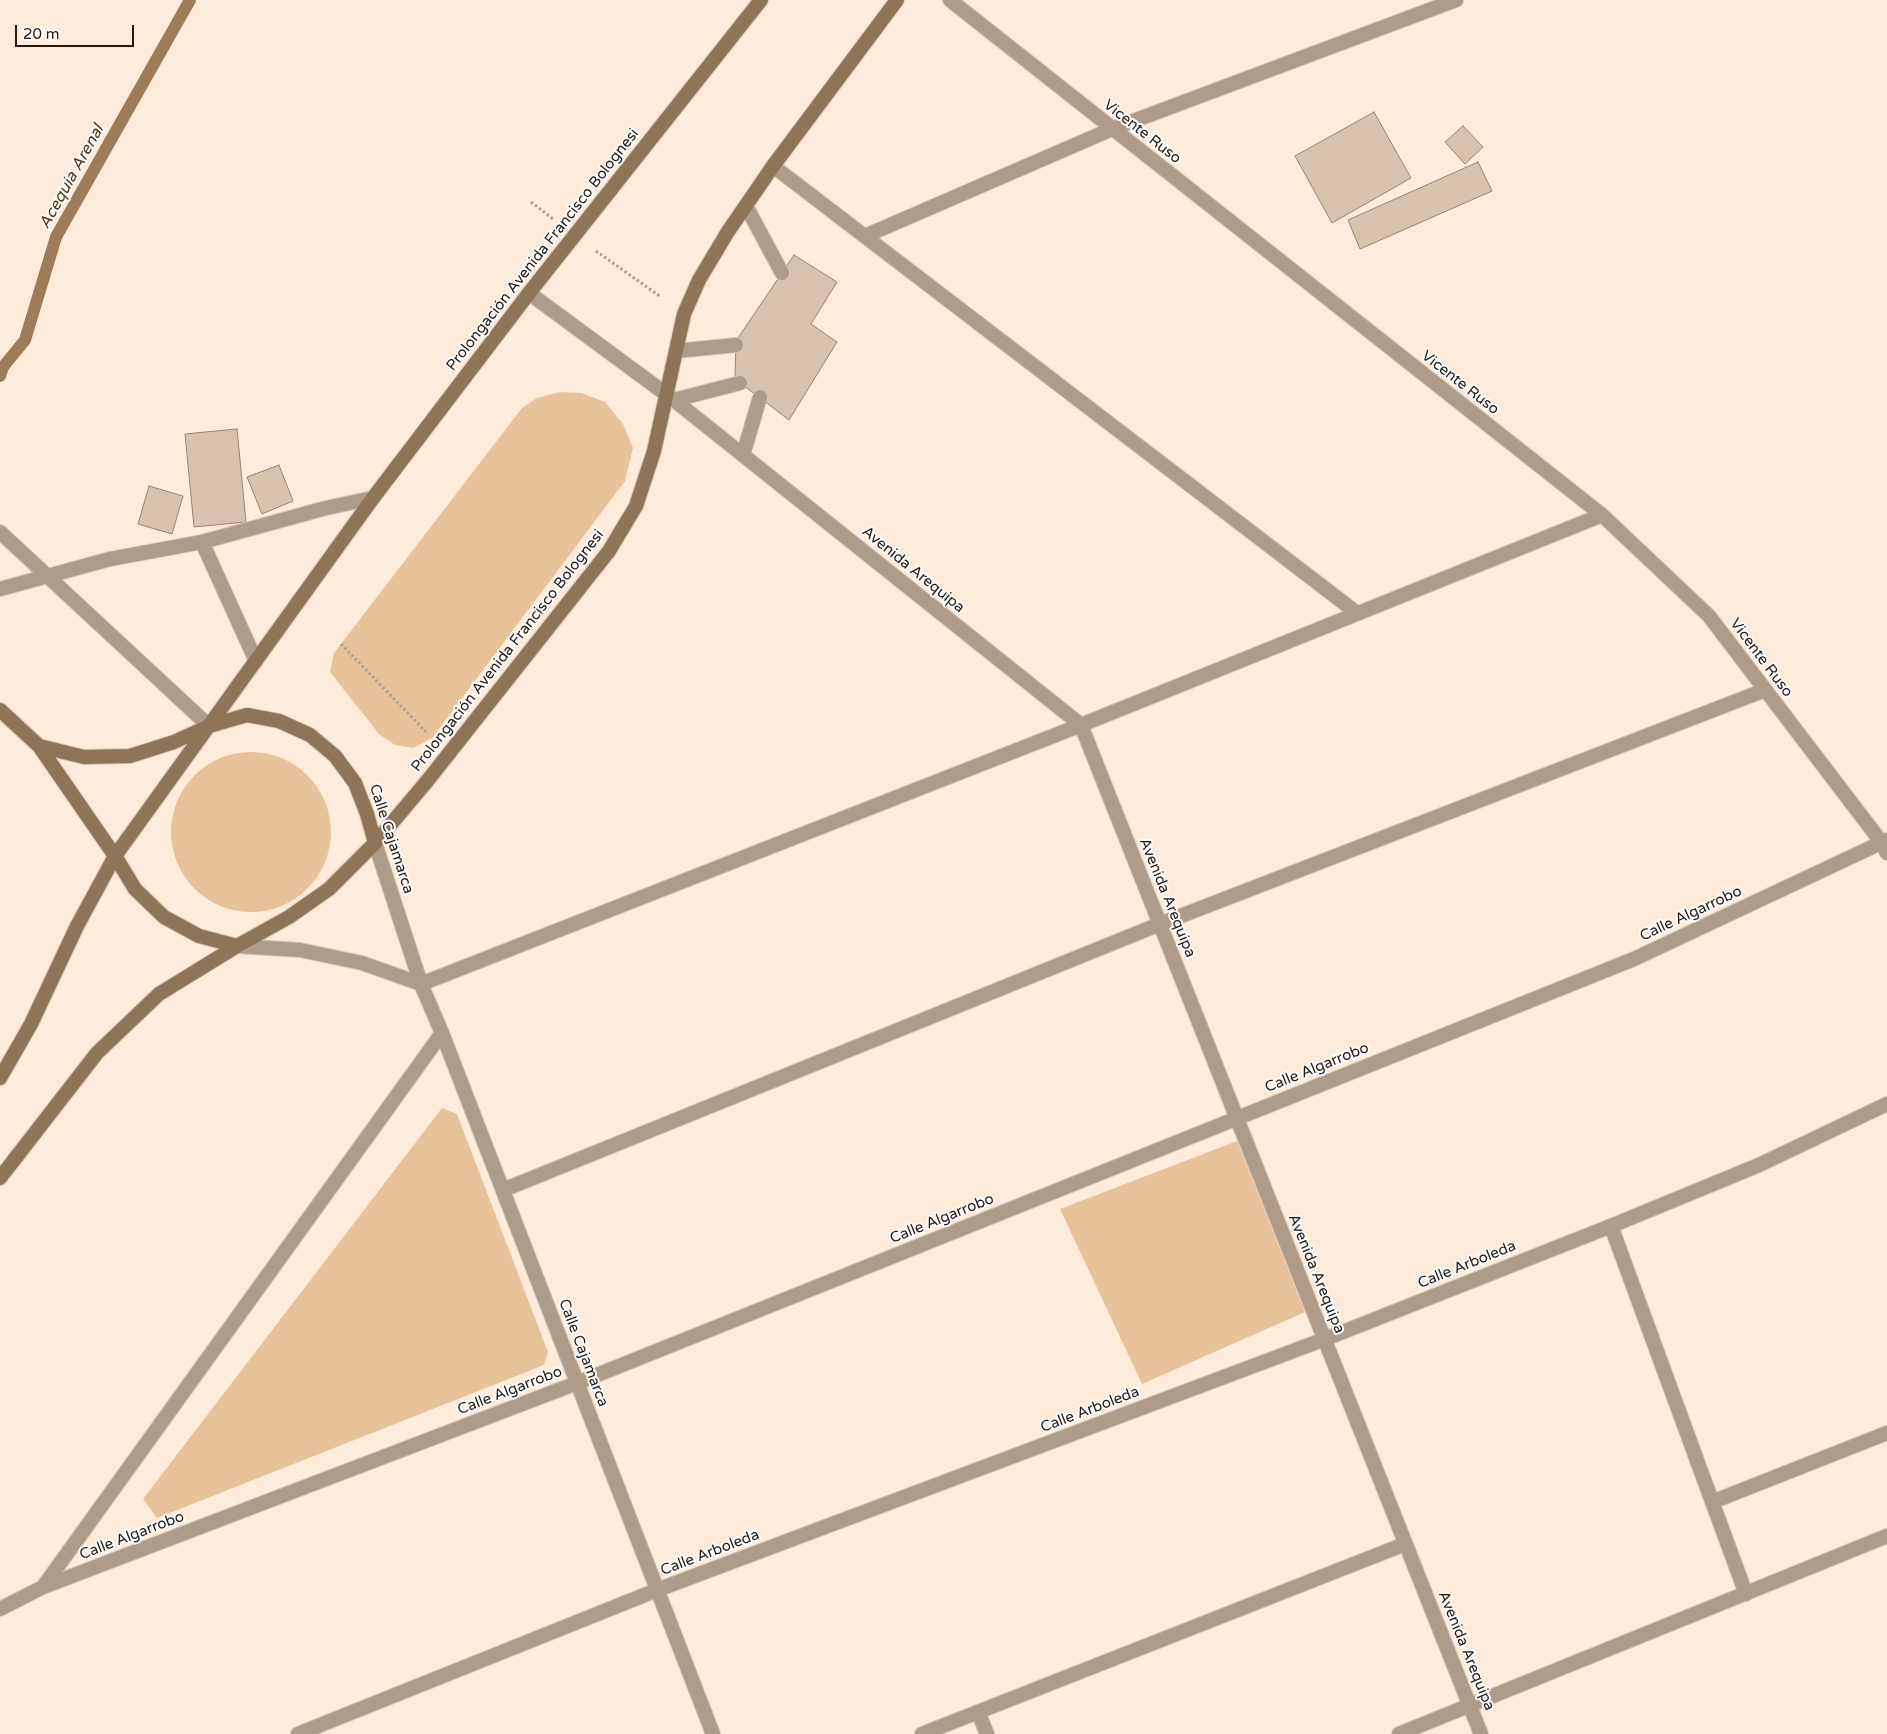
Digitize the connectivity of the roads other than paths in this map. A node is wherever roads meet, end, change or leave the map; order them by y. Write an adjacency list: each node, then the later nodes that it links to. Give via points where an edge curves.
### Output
1 (761, 0): 10 (main road, Prolongación Avenida Francisco Bolognesi)
2 (897, 0): 6 (main road, Prolongación Avenida Francisco Bolognesi)
3 (950, 0): 5 (street, Vicente Ruso)
4 (1456, 0): 5 (street)
5 (1112, 129): 8 (street); 18 (street, Vicente Ruso)
6 (774, 166): 7 (main road, Prolongación Avenida Francisco Bolognesi); 8 (street)
7 (746, 206): 9 (street); 12 (main road, Prolongación Avenida Francisco Bolognesi, via 699,280 684,314)
8 (865, 236): 23 (street)
9 (782, 272)
10 (529, 293): 14 (street, Avenida Arequipa); 17 (main road, Prolongación Avenida Francisco Bolognesi)
11 (736, 345): 12 (street)
12 (676, 351): 14 (main road, Prolongación Avenida Francisco Bolognesi)
13 (740, 383): 14 (street)
14 (670, 397): 16 (street, Avenida Arequipa); 30 (main road, Prolongación Avenida Francisco Bolognesi, via 636,506 609,551)
15 (760, 397): 16 (street)
16 (743, 455): 27 (street, Avenida Arequipa)
17 (374, 498): 20 (street); 24 (main road, Prolongación Avenida Francisco Bolognesi)
18 (1602, 515): 23 (street); 25 (street, Vicente Ruso, via 1709,616)
19 (0, 532): 21 (street)
20 (202, 542): 21 (street, via 110,559); 24 (street)
21 (47, 576): 22 (street); 28 (street)
22 (0, 589)
23 (1357, 613): 27 (street)
24 (256, 661): 28 (main road, Prolongación Avenida Francisco Bolognesi)
25 (1765, 690): 31 (street, Vicente Ruso); 33 (street)
26 (0, 710): 29 (main road)
27 (1081, 725): 33 (street, Avenida Arequipa); 35 (street)
28 (209, 726): 29 (main road, Calle Cajamarca, via 174,742 130,756 84,758); 30 (main road, Calle Cajamarca, via 247,715 279,721 310,735 336,756 355,783); 32 (main road, Prolongación Avenida Francisco Bolognesi)
29 (39, 746): 32 (main road)
30 (375, 843): 34 (main road, Prolongación Avenida Francisco Bolognesi, via 329,889); 35 (street, Calle Cajamarca)
31 (1885, 845): 39 (street, Calle Algarrobo, via 1634,959)
32 (115, 856): 34 (main road, via 135,889 164,916 199,936); 37 (main road, Prolongación Avenida Francisco Bolognesi, via 77,926 31,1024)
33 (1160, 924): 39 (street, Avenida Arequipa); 41 (street)
34 (237, 946): 35 (street, via 300,950 353,961); 40 (main road, Prolongación Avenida Francisco Bolognesi, via 159,994 97,1053)
35 (421, 984): 36 (street, Calle Cajamarca)
36 (442, 1033): 41 (street, Calle Cajamarca); 49 (street)
37 (0, 1078)
38 (1887, 1104): 42 (street, Calle Arboleda, via 1759,1165)
39 (1237, 1118): 43 (street, Avenida Arequipa); 44 (street, Calle Algarrobo)
40 (0, 1178)
41 (503, 1190): 44 (street, Calle Cajamarca)
42 (1611, 1226): 43 (street, Calle Arboleda); 46 (street)
43 (1325, 1339): 48 (street, Avenida Arequipa); 50 (street, Calle Arboleda)
44 (577, 1383): 49 (street, Calle Algarrobo); 50 (street, Calle Cajamarca)
45 (1887, 1433): 46 (street)
46 (1712, 1502): 51 (street)
47 (1887, 1536): 51 (street)
48 (1406, 1544): 53 (street, Avenida Arequipa); 54 (street)
49 (43, 1588): 52 (street, Calle Algarrobo)
50 (657, 1590): 55 (street, Calle Arboleda); 56 (street, Calle Cajamarca)
51 (1746, 1594): 53 (street)
52 (0, 1609)
53 (1470, 1705): 59 (street); 60 (street, Avenida Arequipa)
54 (978, 1712): 57 (street); 58 (street)
55 (298, 1734)
56 (713, 1734)
57 (922, 1734)
58 (987, 1734)
59 (1399, 1734)
60 (1481, 1734)

